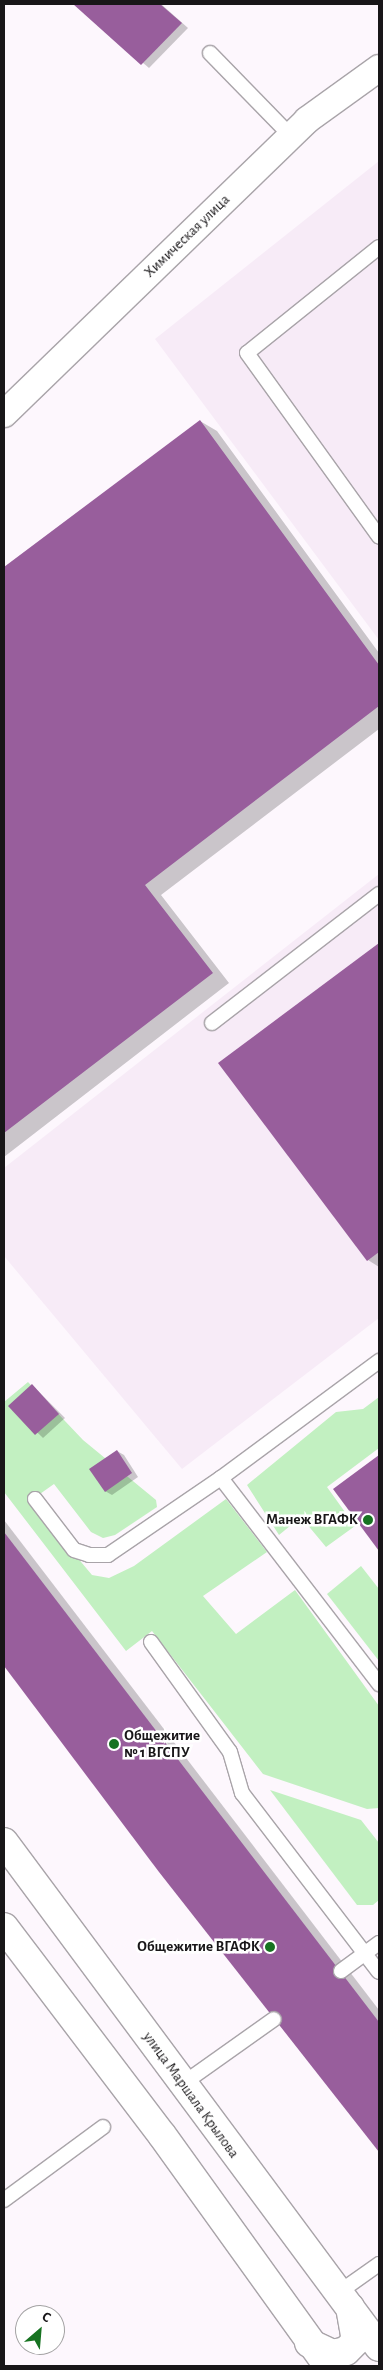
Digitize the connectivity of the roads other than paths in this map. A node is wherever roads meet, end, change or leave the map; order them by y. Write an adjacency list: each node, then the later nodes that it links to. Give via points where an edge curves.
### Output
1 (210, 53): 3 (lane)
2 (379, 68): 3 (street, Химическая улица)
3 (291, 136): 5 (street, Химическая улица)
4 (379, 247): 6 (lane, via 247,354)
5 (4, 414)
6 (379, 537)
7 (379, 894): 8 (lane)
8 (212, 1023)
9 (379, 1361): 10 (lane)
10 (221, 1478): 11 (lane, via 108,1554 89,1555 74,1550); 13 (lane)
11 (35, 1498)
12 (151, 1642): 17 (lane, via 230,1752 242,1793)
13 (379, 1684)
14 (4, 1842): 21 (main road, улица Маршала Крылова)
15 (4, 1927): 26 (main road, via 162,2135)
16 (379, 1943): 17 (lane)
17 (365, 1954): 18 (lane); 19 (lane)
18 (341, 1971)
19 (379, 1972)
20 (274, 2019): 21 (lane)
21 (184, 2083): 25 (main road, улица Маршала Крылова)
22 (103, 2127): 23 (lane)
23 (4, 2200)
24 (379, 2264): 25 (lane)
25 (344, 2301): 26 (main road, via 356,2341 346,2351 333,2354); 27 (main road, улица Маршала Крылова)
26 (309, 2342): 28 (main road)
27 (379, 2347)
28 (328, 2366)

